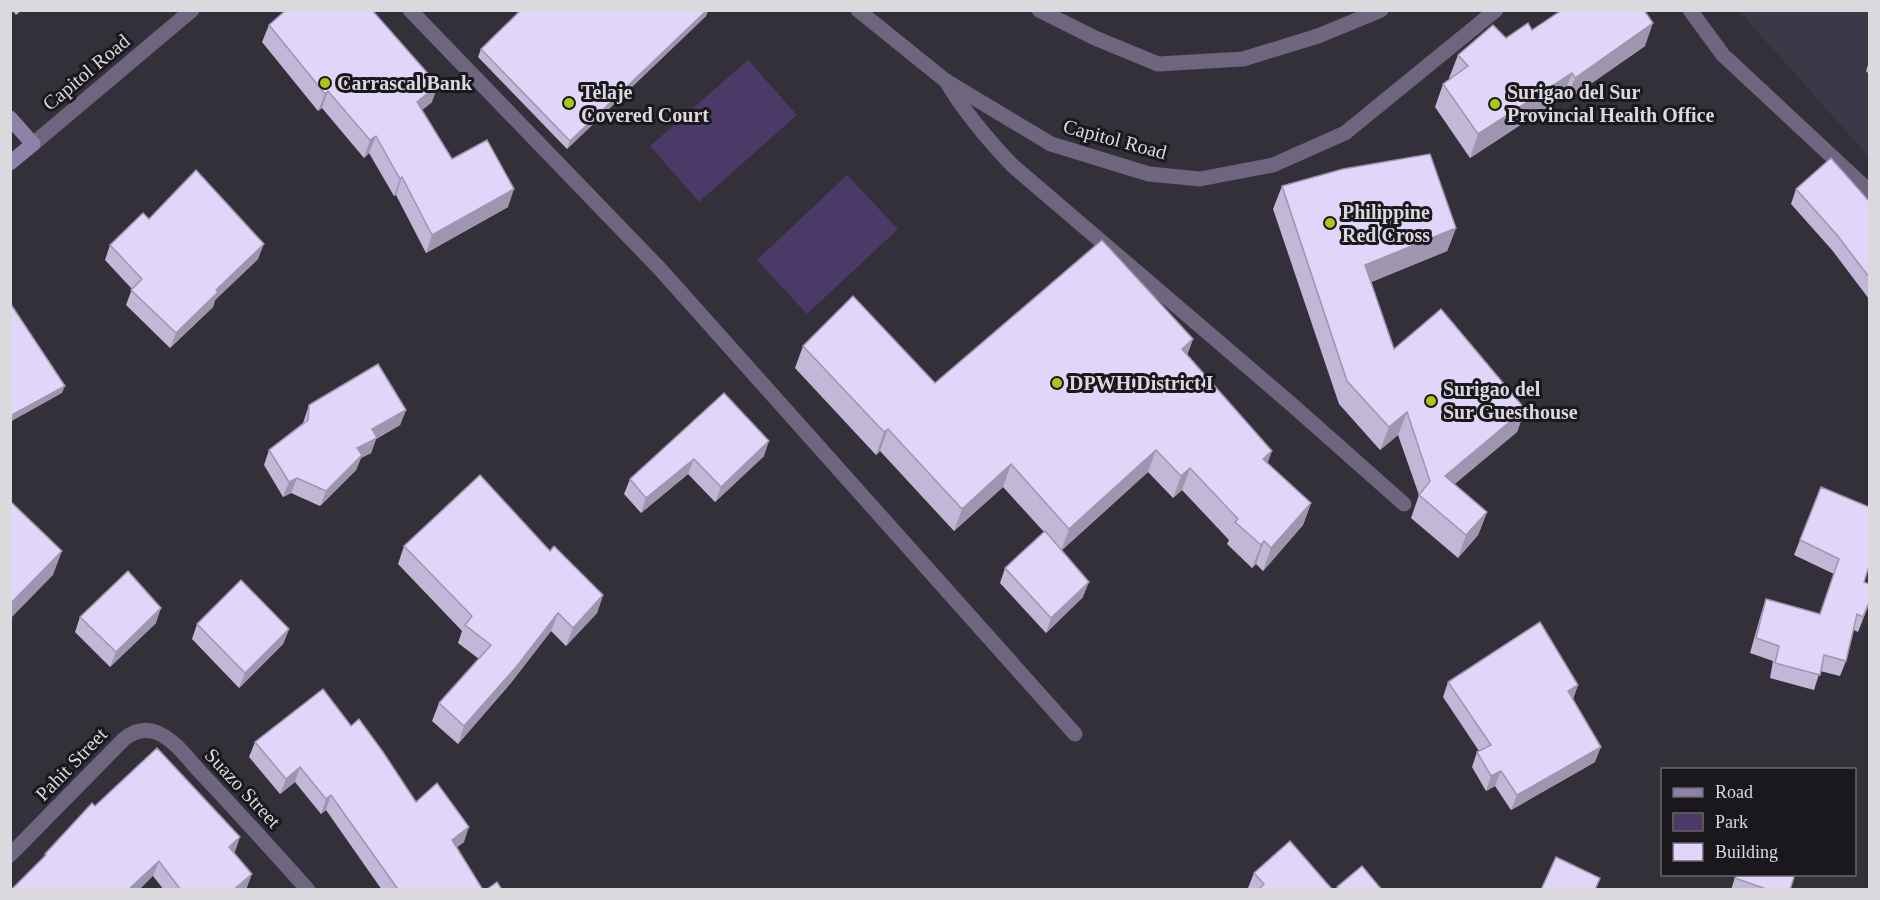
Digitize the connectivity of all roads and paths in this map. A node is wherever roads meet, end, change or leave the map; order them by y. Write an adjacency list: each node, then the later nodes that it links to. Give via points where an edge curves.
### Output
1 (192, 10): 10 (street, Capitol Road)
2 (410, 10): 15 (street, via 660,269)
3 (858, 10): 8 (street, Capitol Road)
4 (1039, 10): 5 (street, via 1158,64 1243,59 1318,36)
5 (1381, 10)
6 (1496, 10): 8 (street, Capitol Road, via 1345,133 1273,165 1200,179 1149,174 1051,144)
7 (1690, 10): 12 (street, via 1723,55)
8 (946, 81): 13 (street, via 983,135 1013,166)
9 (10, 118): 10 (main road)
10 (33, 144): 11 (main road)
11 (10, 163)
12 (1869, 192)
13 (1404, 504)
14 (138, 731): 16 (street, Pahit Street, via 124,739); 17 (street, Suazo Street, via 161,734 175,745)
15 (1075, 734)
16 (10, 855)
17 (308, 890)

